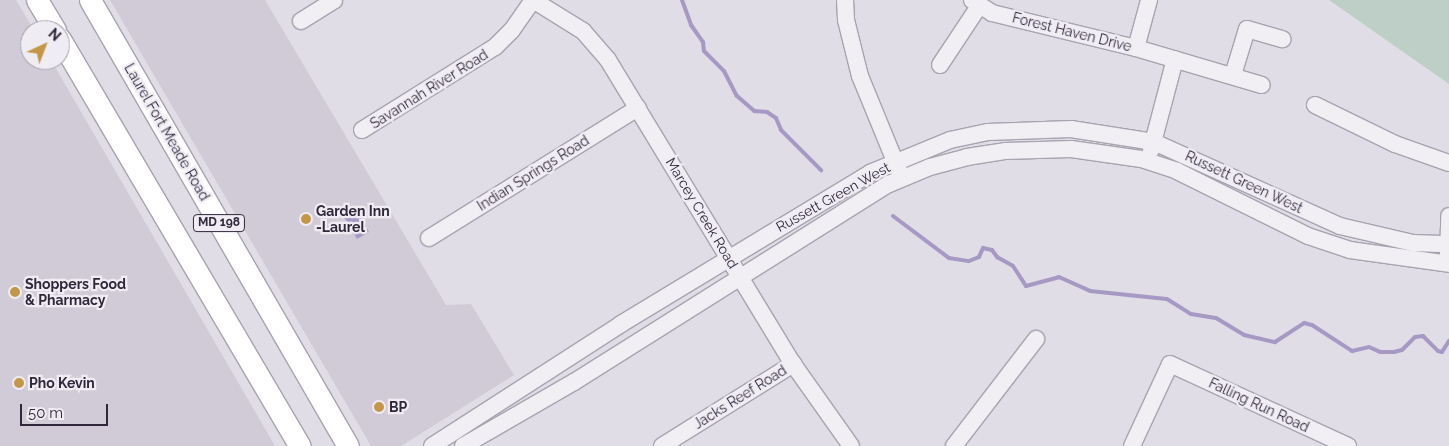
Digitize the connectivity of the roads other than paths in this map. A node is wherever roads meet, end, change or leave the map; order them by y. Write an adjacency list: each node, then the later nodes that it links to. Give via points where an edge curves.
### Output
1 (37, 0): 8 (main road)
2 (90, 0): 34 (main road, Laurel Fort Meade Road / MD 198)
3 (334, 0): 9 (street)
4 (533, 0): 18 (street, Marcey Creek Road, via 568,20 597,44); 19 (street, Savannah River Road, via 512,30 495,47)
5 (845, 0): 21 (street, via 851,48)
6 (1148, 0): 11 (street)
7 (976, 3): 11 (street, Forest Haven Drive, via 992,13); 14 (street)
8 (49, 20)
9 (301, 21)
10 (1283, 39): 15 (street, via 1247,29)
11 (1136, 48): 13 (street, Forest Haven Drive)
12 (70, 56): 33 (main road, MD 198)
13 (1175, 59): 15 (street, Forest Haven Drive); 20 (street)
14 (940, 65)
15 (1233, 75): 16 (street, Forest Haven Drive)
16 (1262, 85)
17 (1315, 104): 23 (street, via 1395,144)
18 (638, 108): 26 (street, Indian Springs Road); 28 (street, Marcey Creek Road)
19 (362, 130)
20 (1154, 142): 21 (street, Russett Green West, via 1071,129 1029,128 950,140); 22 (street); 27 (street, Russett Green West, via 1340,226 1413,244)
21 (895, 161): 24 (street); 28 (street, Russett Green West)
22 (1147, 162): 24 (street, Russett Green West, via 1071,149 1005,151 967,157); 29 (street, Russett Green West, via 1177,171 1316,238 1368,253)
23 (1449, 163)
24 (903, 178): 30 (street, Russett Green West)
25 (1449, 216): 27 (street)
26 (429, 238)
27 (1449, 244): 29 (street)
28 (728, 257): 30 (street, Marcey Creek Road); 35 (street, Russett Green West)
29 (1448, 264)
30 (741, 279): 32 (street, Marcey Creek Road); 36 (street, Russett Green West)
31 (1036, 339): 39 (street)
32 (793, 364): 37 (street, Jacks Reef Road); 38 (street, Marcey Creek Road)
33 (300, 446)
34 (348, 446)
35 (432, 446)
36 (463, 446)
37 (662, 446)
38 (852, 446)
39 (954, 446)
40 (1132, 446): 41 (street, Falling Run Road, via 1170,364)
41 (1348, 446)

